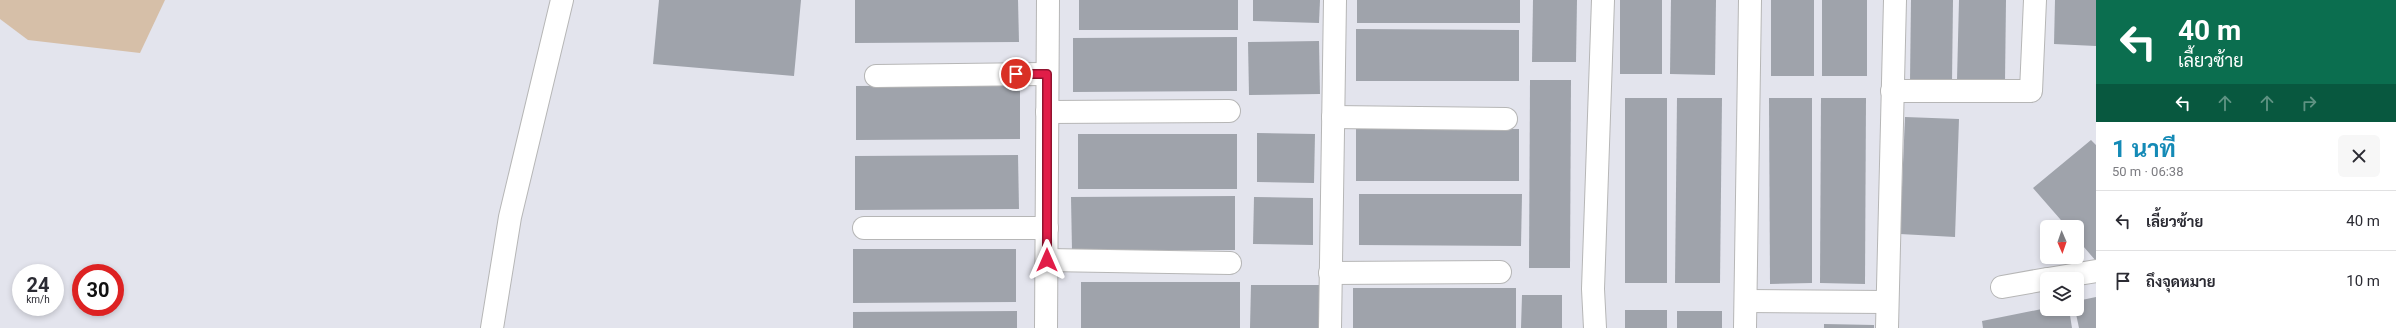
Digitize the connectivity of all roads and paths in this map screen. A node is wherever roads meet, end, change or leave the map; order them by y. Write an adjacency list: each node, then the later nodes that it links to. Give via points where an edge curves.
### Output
1 (562, 0): 27 (street, via 510,217)
2 (1048, 0): 8 (street)
3 (1335, 0): 13 (street)
4 (1603, 0): 30 (street, via 1593,289)
5 (1750, 0): 25 (street)
6 (1895, 0): 10 (street)
7 (2035, 0): 10 (street, via 2031,91)
8 (1047, 74): 9 (street); 12 (street)
9 (876, 76)
10 (1892, 91): 26 (street)
11 (1229, 111): 12 (street)
12 (1047, 112): 16 (street)
13 (1333, 117): 14 (street); 21 (street)
14 (1506, 118)
15 (864, 228): 16 (street)
16 (1047, 228): 17 (street)
17 (1047, 260): 18 (street); 28 (street)
18 (1230, 263)
19 (2096, 271): 22 (street)
20 (1500, 272): 21 (street)
21 (1330, 273): 29 (street)
22 (2084, 273)
23 (2040, 280): 24 (street)
24 (2002, 287)
25 (1746, 301): 26 (street); 31 (street)
26 (1886, 302): 32 (street)
27 (492, 328)
28 (1046, 328)
29 (1330, 328)
30 (1595, 328)
31 (1745, 328)
32 (1887, 328)

